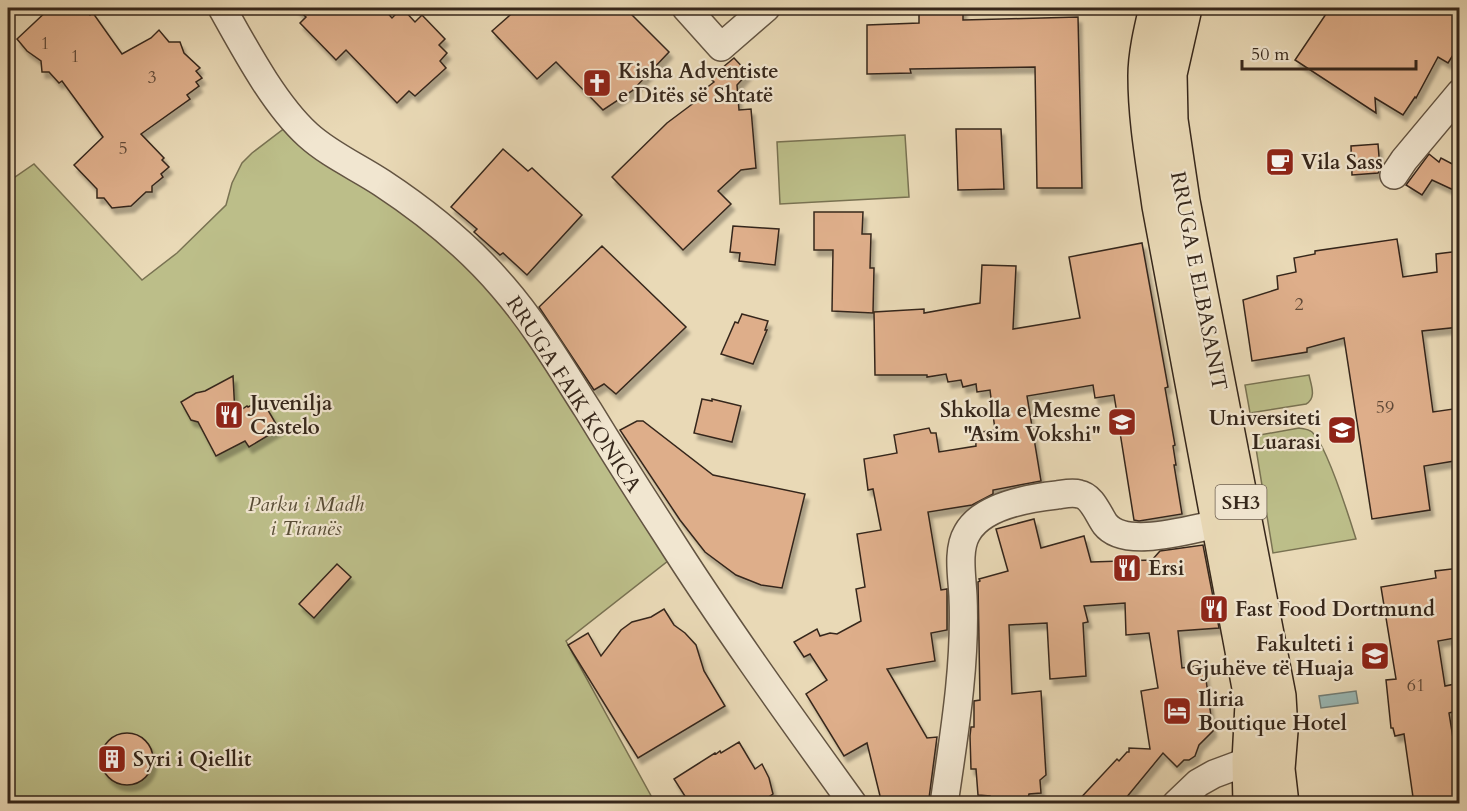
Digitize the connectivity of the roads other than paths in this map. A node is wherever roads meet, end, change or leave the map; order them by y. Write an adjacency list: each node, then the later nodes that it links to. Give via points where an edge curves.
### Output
1 (222, 8): 10 (street, RRUGA FAIK KONICA, via 265,80 299,126 318,143 415,207 464,247 535,327 705,593)
2 (686, 8): 3 (street, via 721,47)
3 (766, 8)
4 (1156, 8): 8 (main road, RRUGA E ELBASANIT / SH3, via 1145,75 1147,123)
5 (1185, 8): 14 (main road, RRUGA E ELBASANIT / SH3, via 1170,74 1171,120 1183,201 1279,696 1278,770)
6 (1460, 93): 7 (street)
7 (1394, 175)
8 (1218, 524): 9 (main road, RRUGA E ELBASANIT / SH3, via 1252,704); 11 (street, via 1151,537 1126,536 1112,531 1087,498 1074,493 1020,502 974,524 962,548 963,645)
9 (1249, 761): 12 (street, via 1198,783); 13 (main road, RRUGA E ELBASANIT / SH3)
10 (853, 804)
11 (944, 804)
12 (1176, 804)
13 (1250, 804)
14 (1282, 804)

